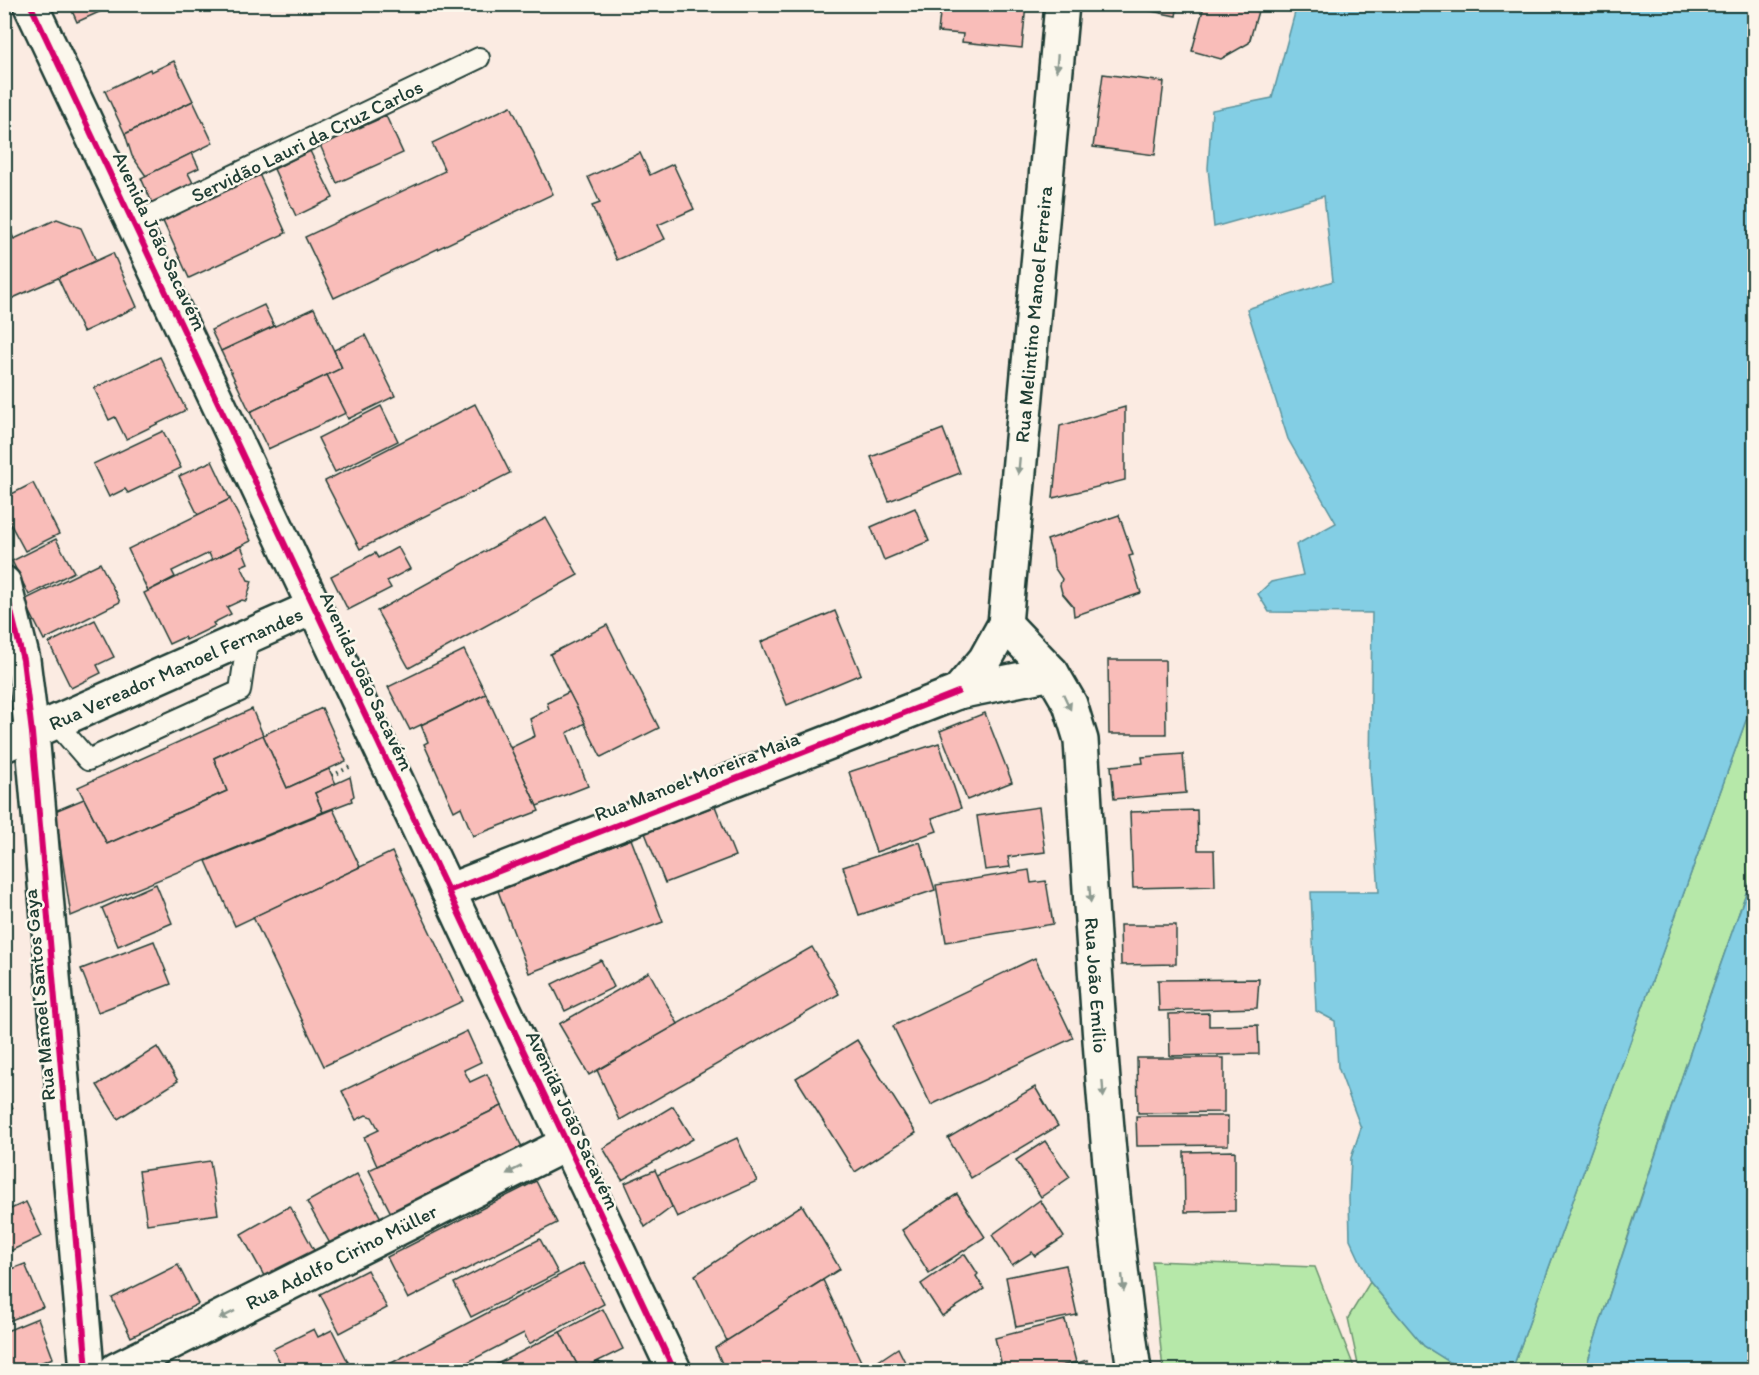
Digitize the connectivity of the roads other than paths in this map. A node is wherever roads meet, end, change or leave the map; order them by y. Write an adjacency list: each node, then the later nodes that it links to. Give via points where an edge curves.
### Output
1 (30, 4): 4 (main road, Avenida João Sacavém)
2 (1062, 4): 7 (main road, Rua Melintino Manoel Ferreira, one-way to 7)
3 (479, 58): 4 (lane, Servidão Lauri da Cruz Carlos)
4 (134, 223): 6 (main road, Avenida João Sacavém)
5 (4, 583): 11 (main road, Rua Manoel Santos Gaya, via 23,660)
6 (314, 607): 8 (main road, Rua Vereador Manoel Fernandes); 12 (main road, Avenida João Sacavém)
7 (1005, 624): 9 (main road, Rua João Emílio); 10 (main road, Rua Manoel Moreira Maia, via 984,660)
8 (248, 636): 11 (main road, Rua Vereador Manoel Fernandes); 11 (lane, via 240,691 88,760)
9 (1052, 674): 10 (main road, Rua Manoel Moreira Maia); 17 (main road, Rua João Emílio, one-way to 17, via 1070,704 1081,740 1104,1110)
10 (958, 692): 12 (main road, Rua Manoel Moreira Maia)
11 (31, 733): 14 (main road, Rua Manoel Santos Gaya)
12 (447, 891): 13 (main road, Avenida João Sacavém)
13 (566, 1144): 15 (main road, Rua Adolfo Cirino Müller, one-way to 15); 16 (main road, Avenida João Sacavém)
14 (87, 1371)
15 (116, 1371)
16 (674, 1371)
17 (1134, 1371)

